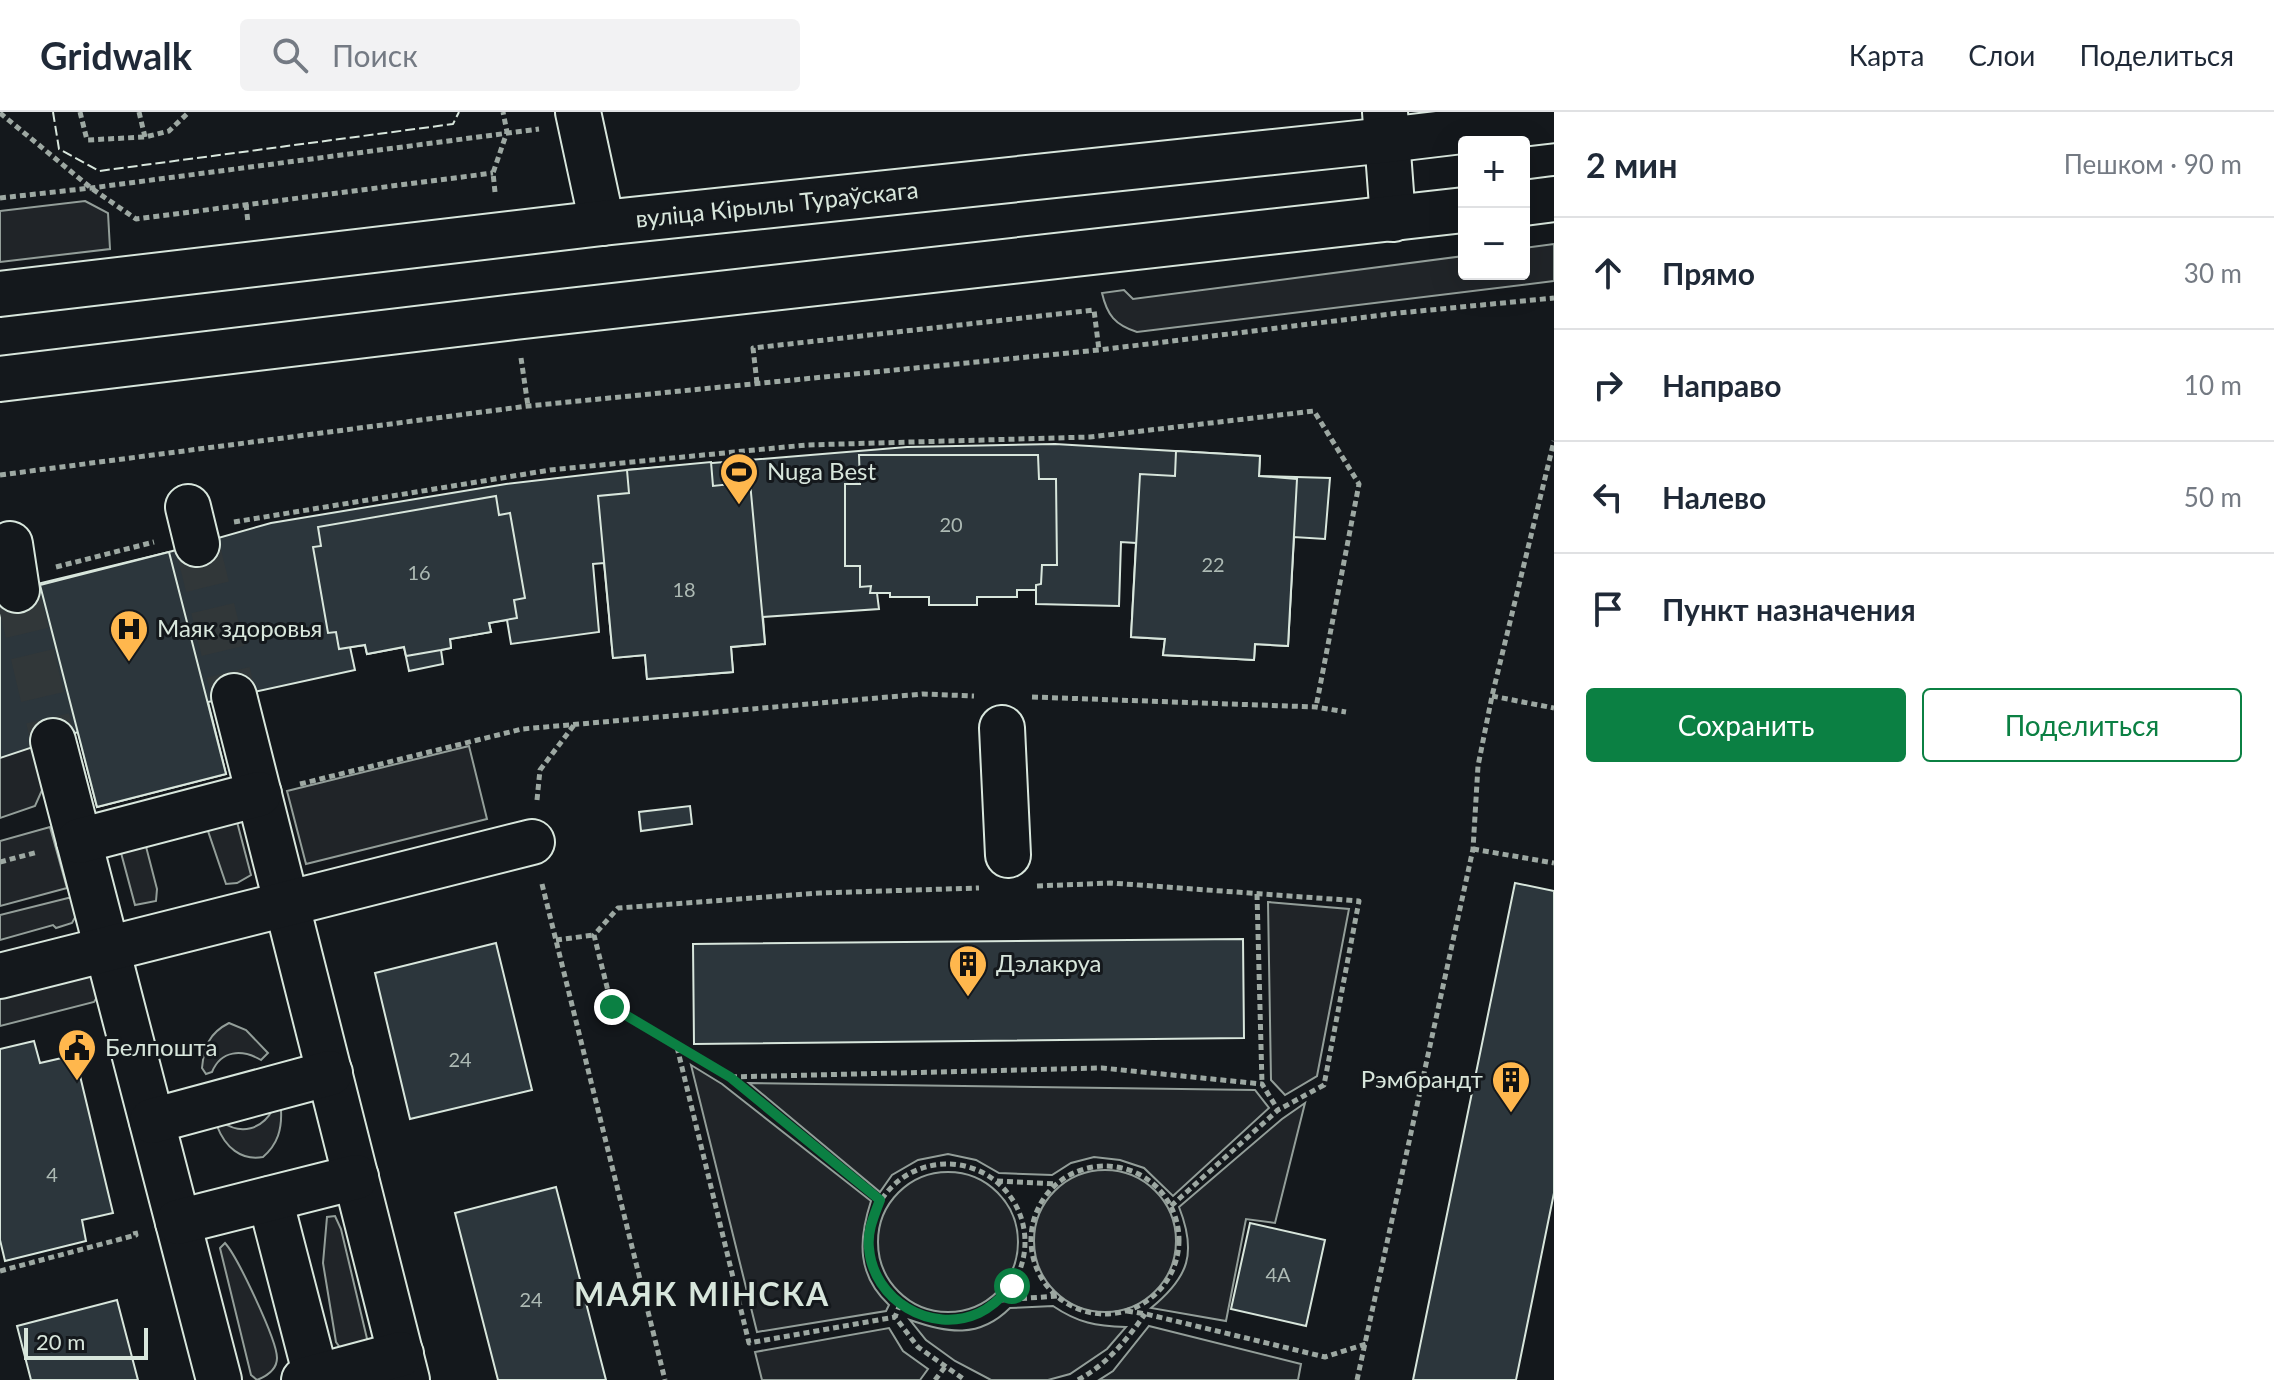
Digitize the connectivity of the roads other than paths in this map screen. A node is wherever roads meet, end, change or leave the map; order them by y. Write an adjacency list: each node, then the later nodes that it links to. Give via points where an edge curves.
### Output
1 (578, 112): 8 (main road)
2 (1554, 120): 3 (main road, вуліца Кірылы Тураўскага)
3 (1386, 126): 7 (main road); 8 (main road, вуліца Кірылы Тураўскага)
4 (1554, 199): 5 (main road)
5 (1530, 202)
6 (1458, 211): 7 (main road)
7 (1393, 219): 10 (main road)
8 (602, 223): 9 (main road, вуліца Кірылы Тураўскага)
9 (0, 294)
10 (0, 379)
11 (234, 696): 14 (main road)
12 (1002, 707): 17 (main road)
13 (53, 741): 15 (main road)
14 (259, 794): 15 (main road); 18 (main road)
15 (79, 841): 19 (main road)
16 (532, 842): 18 (main road)
17 (1008, 855)
18 (287, 904): 19 (main road); 21 (main road)
19 (107, 949): 20 (main road); 22 (main road)
20 (0, 976)
21 (330, 1073): 22 (main road); 23 (main road)
22 (152, 1121): 25 (main road)
23 (356, 1177): 24 (main road); 26 (main road)
24 (270, 1199): 25 (main road); 27 (main road)
25 (178, 1222): 28 (main road)
26 (404, 1367): 27 (main road)
27 (312, 1379)
28 (219, 1380)

